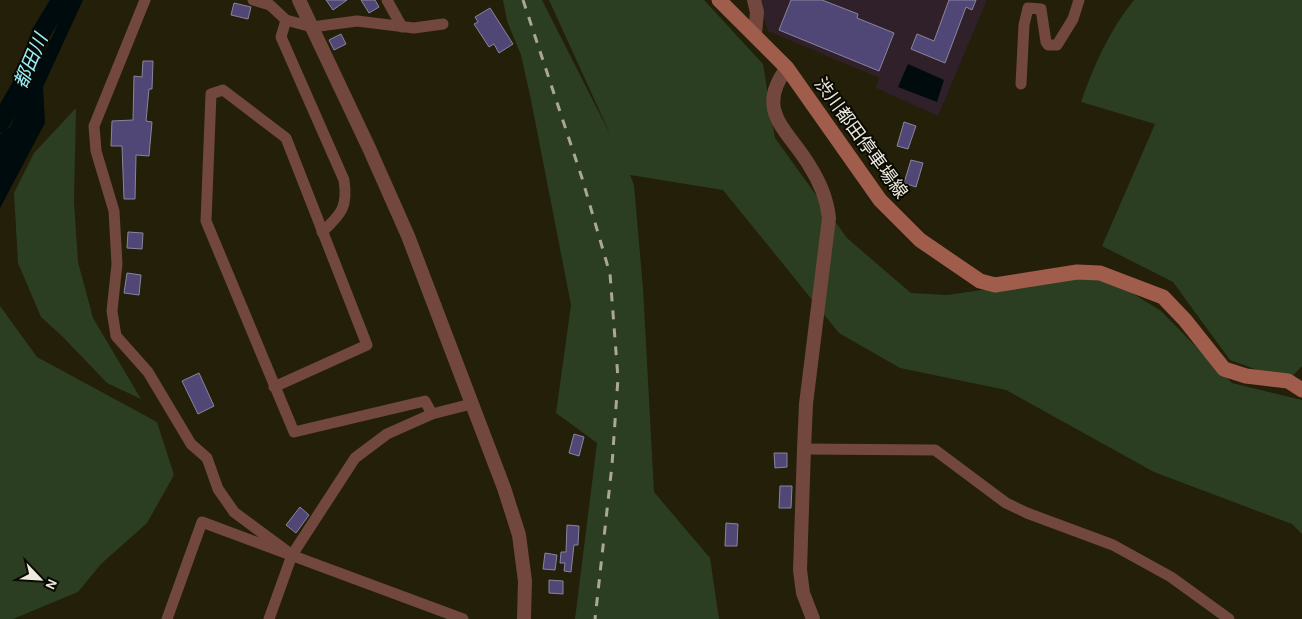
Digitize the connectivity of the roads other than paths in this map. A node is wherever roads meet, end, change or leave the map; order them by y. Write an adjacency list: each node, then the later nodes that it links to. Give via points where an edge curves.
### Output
1 (145, 0): 21 (street, via 94,126 96,150 114,211 117,264 112,312 116,336 148,372 191,444 207,458 218,490 234,512)
2 (254, 0): 8 (street, via 270,6)
3 (299, 0): 10 (street)
4 (387, 0): 11 (street)
5 (719, 0): 12 (main road, 渋川都田停車場線)
6 (754, 0): 12 (street)
7 (1079, 0): 14 (street, via 1060,44 1052,46 1046,42 1041,9 1028,8)
8 (286, 20): 10 (street); 15 (street, via 281,37 344,180 347,198 342,212)
9 (443, 24): 11 (street)
10 (312, 27): 11 (street, via 358,20); 18 (street, via 408,236)
11 (402, 27)
12 (755, 34): 13 (main road, 渋川都田停車場線)
13 (787, 68): 17 (main road, 渋川都田停車場線, via 880,200 920,240 980,281 995,285 1077,272 1100,274 1163,297 1224,369 1246,376 1288,381); 20 (street, via 774,93 774,110 779,126 809,165 826,197 829,218 806,404)
14 (1021, 84)
15 (322, 232): 16 (street, via 367,345); 16 (street, via 286,138 223,90 211,94 206,221)
16 (274, 387): 19 (street, via 294,432 425,401)
17 (1302, 390)
18 (471, 404): 19 (street); 25 (street, via 519,534 526,581)
19 (432, 414): 21 (street, via 387,434 356,458)
20 (804, 449): 26 (street, via 800,570 803,593); 27 (street, via 935,450 1006,503 1113,545 1170,577)
21 (292, 556): 22 (street, via 202,522); 23 (street); 24 (street)
22 (167, 619)
23 (269, 619)
24 (463, 619)
25 (524, 619)
26 (813, 619)
27 (1229, 619)

